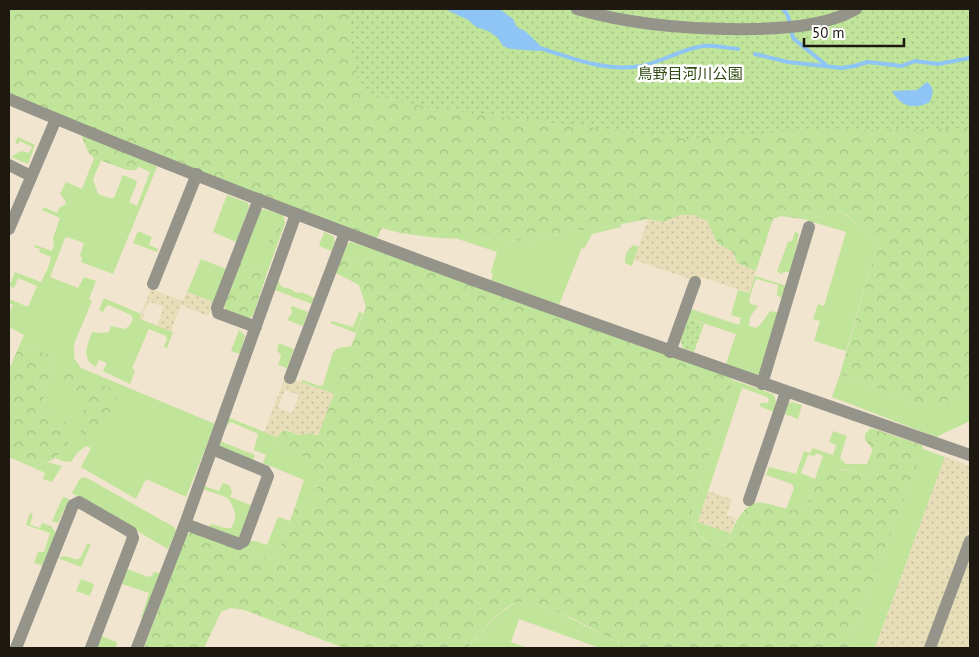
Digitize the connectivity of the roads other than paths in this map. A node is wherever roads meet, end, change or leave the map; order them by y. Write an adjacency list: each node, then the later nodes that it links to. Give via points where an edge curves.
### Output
1 (577, 9): 2 (street, via 669,27 724,30 802,26 830,20)
2 (856, 9)
3 (9, 99): 4 (street)
4 (56, 119): 6 (street); 7 (street)
5 (9, 165): 7 (street)
6 (197, 174): 8 (street); 14 (street)
7 (31, 176): 11 (street)
8 (259, 199): 9 (street); 15 (street, via 217,308 218,313)
9 (296, 214): 12 (street); 15 (street)
10 (809, 227): 18 (street)
11 (9, 229)
12 (345, 232): 16 (street); 17 (street)
13 (695, 282): 16 (street)
14 (153, 284)
15 (256, 327): 20 (street)
16 (670, 352): 18 (street)
17 (290, 378)
18 (762, 384): 19 (street)
19 (786, 392): 21 (street); 22 (street)
20 (212, 449): 23 (street); 23 (street, via 265,471 268,476 244,542 239,544)
21 (970, 456)
22 (750, 500)
23 (185, 524): 27 (street)
24 (970, 541): 28 (street)
25 (16, 648): 26 (street, via 73,505 79,502 131,532 133,538)
26 (91, 648)
27 (137, 648)
28 (930, 648)

